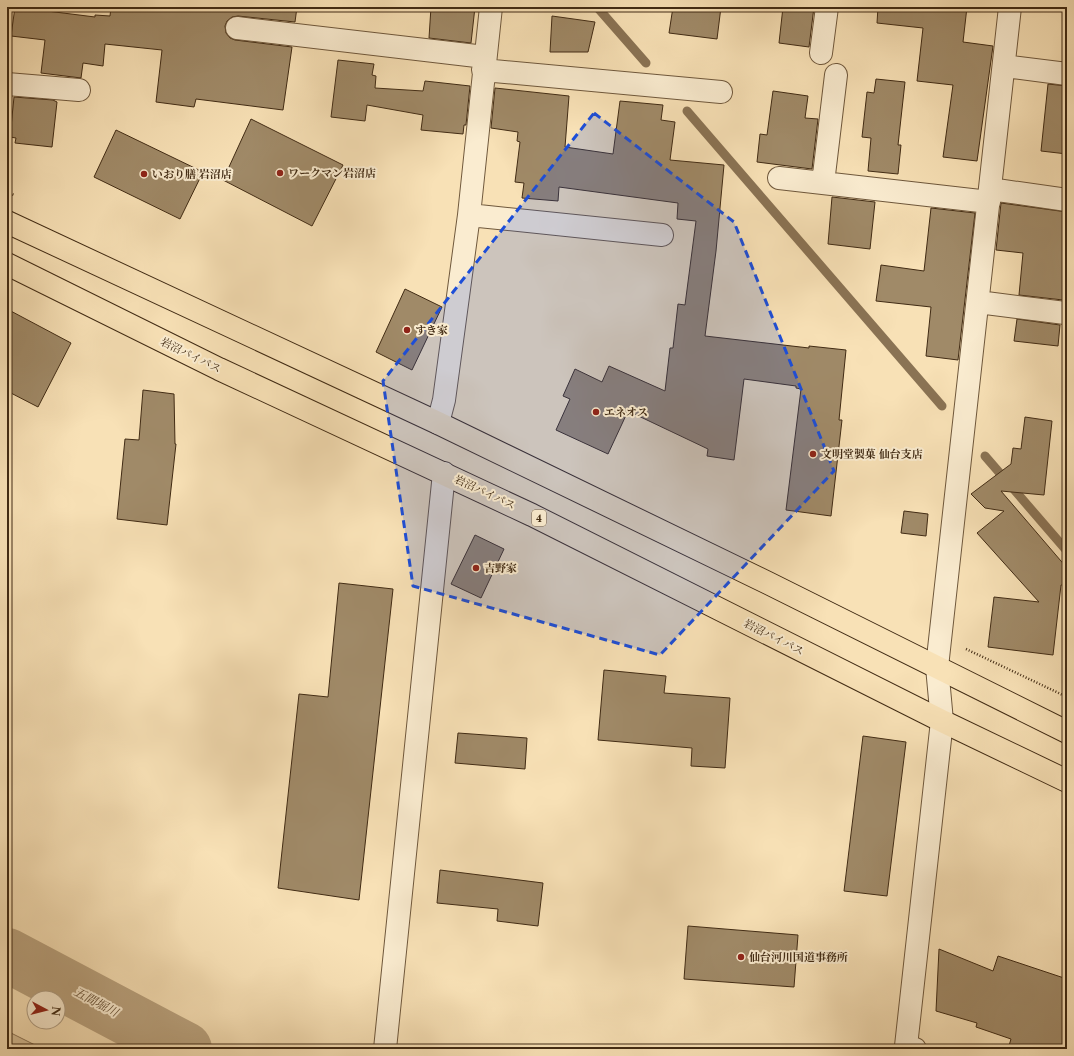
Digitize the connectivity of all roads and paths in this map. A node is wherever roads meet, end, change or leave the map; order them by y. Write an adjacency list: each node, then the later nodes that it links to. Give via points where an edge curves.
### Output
1 (490, 7): 6 (street)
2 (826, 7): 5 (street)
3 (1010, 7): 7 (street)
4 (237, 28): 6 (street)
5 (821, 54)
6 (484, 63): 12 (street); 17 (street)
7 (1004, 66): 8 (street); 15 (street)
8 (1067, 74)
9 (836, 75): 14 (street)
10 (7, 84): 11 (street)
11 (79, 90)
12 (721, 92)
13 (779, 178): 14 (street)
14 (822, 183): 15 (street)
15 (989, 196): 16 (street); 21 (street)
16 (1067, 200)
17 (469, 215): 19 (street); 23 (street, via 444,400)
18 (7, 222): 23 (highway)
19 (662, 235)
20 (7, 264): 24 (highway, 岩沼バイパス / 4, via 219,369)
21 (978, 302): 22 (street); 25 (street)
22 (1065, 313)
23 (438, 423): 25 (highway)
24 (444, 473): 26 (highway, 岩沼バイパス / 4); 29 (street)
25 (937, 667): 26 (street); 27 (highway)
26 (942, 721): 28 (highway, 岩沼バイパス / 4); 30 (street, via 906,1046)
27 (1067, 732)
28 (1067, 781)
29 (385, 1049)
30 (915, 1049)

